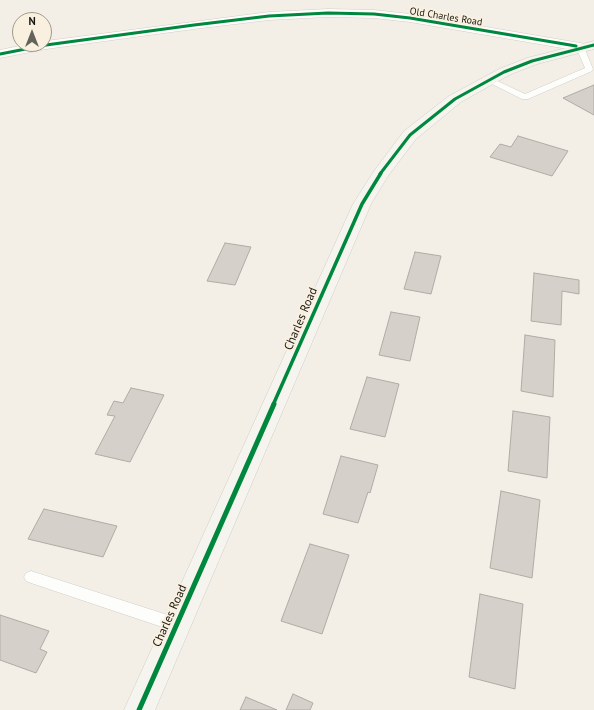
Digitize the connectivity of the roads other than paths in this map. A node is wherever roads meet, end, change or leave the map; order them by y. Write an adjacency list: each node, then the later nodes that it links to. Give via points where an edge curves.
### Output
1 (587, 46): 2 (street, Old Charles Road, via 410,18 351,13 269,16 194,24); 3 (street, Charles Road, via 532,61); 3 (lane, via 589,69 525,97)
2 (0, 54)
3 (488, 80): 5 (street, Charles Road, via 455,99 410,135 362,204)
4 (31, 577): 5 (lane)
5 (177, 624): 6 (street, Charles Road)
6 (139, 710)

